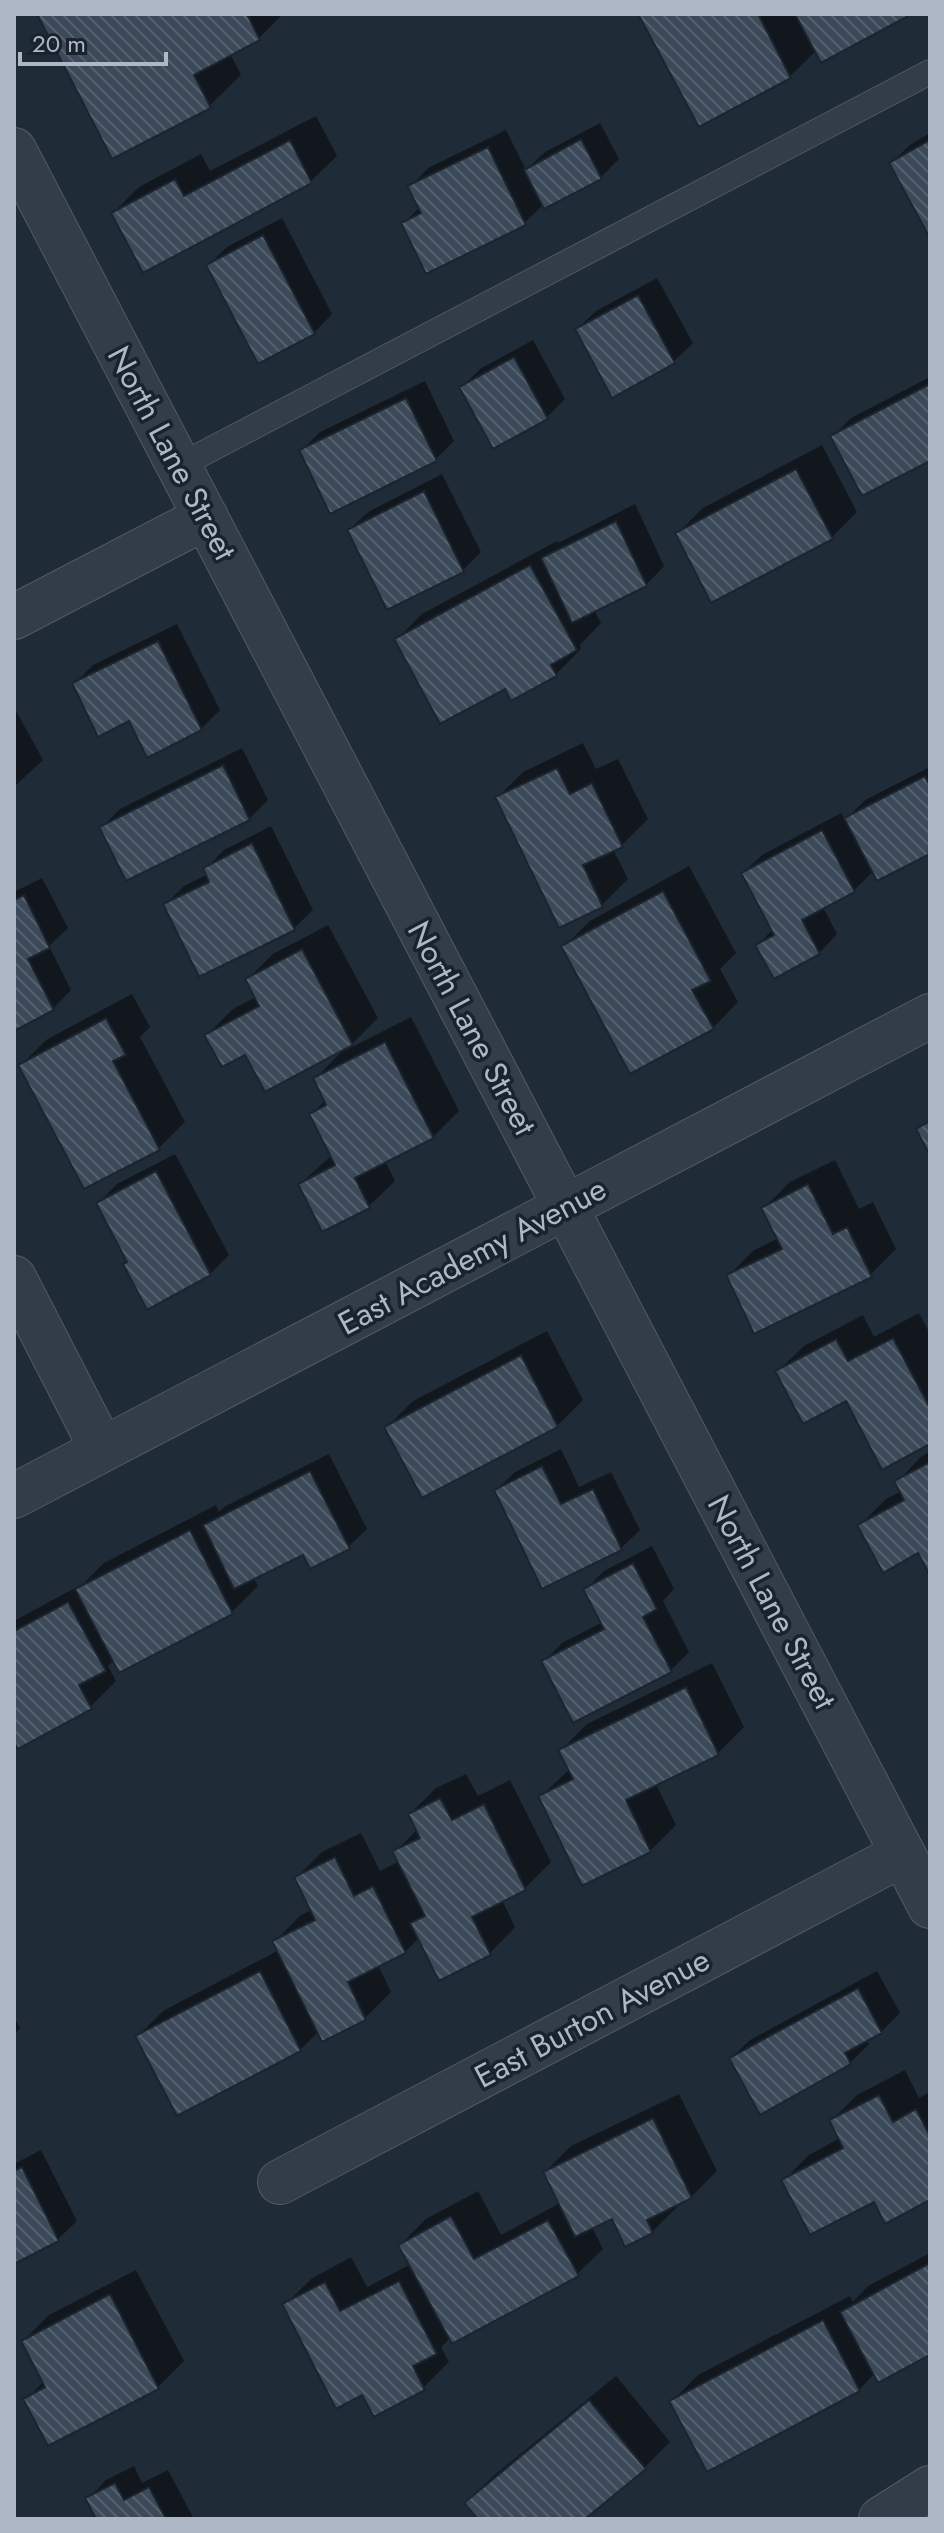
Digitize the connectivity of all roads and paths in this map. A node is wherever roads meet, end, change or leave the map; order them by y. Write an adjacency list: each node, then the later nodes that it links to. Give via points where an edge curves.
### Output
1 (930, 72): 3 (lane)
2 (14, 150): 3 (street, North Lane Street)
3 (179, 466): 4 (street, North Lane Street)
4 (206, 517): 5 (street); 7 (street, North Lane Street)
5 (14, 617)
6 (930, 1016): 7 (street, East Academy Avenue)
7 (566, 1208): 9 (street, East Academy Avenue); 11 (street, North Lane Street)
8 (14, 1278): 9 (street)
9 (102, 1449): 10 (street, East Academy Avenue)
10 (14, 1496)
11 (903, 1854): 12 (street, North Lane Street); 13 (street, East Burton Avenue)
12 (930, 1906)
13 (280, 2182)
14 (930, 2488): 15 (street)
15 (881, 2519)

